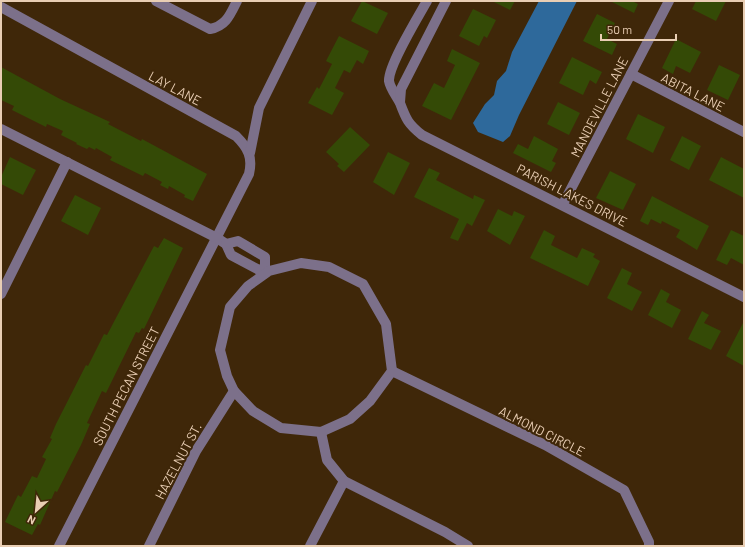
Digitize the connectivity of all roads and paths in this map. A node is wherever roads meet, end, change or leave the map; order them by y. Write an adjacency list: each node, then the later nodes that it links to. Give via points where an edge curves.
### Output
1 (156, 1): 2 (street, via 210,29 220,27 228,19)
2 (237, 1)
3 (312, 1): 12 (street, via 259,108)
4 (426, 1): 9 (street, PARISH LAKES DRIVE, via 392,68 389,82)
5 (446, 1): 9 (street, via 401,89)
6 (669, 1): 8 (street, MANDEVILLE LANE)
7 (1, 7): 12 (street, LAY LANE, via 236,136)
8 (631, 74): 11 (street, ABITA LANE); 14 (street, MANDEVILLE LANE)
9 (400, 104): 14 (street, PARISH LAKES DRIVE, via 410,126 422,134)
10 (1, 129): 13 (street)
11 (744, 132)
12 (250, 153): 15 (street, via 252,163 249,174)
13 (67, 162): 15 (street); 18 (street)
14 (563, 204): 19 (street, PARISH LAKES DRIVE)
15 (217, 238): 16 (street); 24 (street, SOUTH PECAN STREET)
16 (226, 244): 17 (street, via 231,255 259,270); 17 (street, via 238,241 265,257)
17 (267, 269): 20 (street, via 301,263 322,266 363,284 386,324); 21 (street, via 230,307 220,350)
18 (1, 294)
19 (744, 297)
20 (392, 371): 22 (street, via 370,401 350,419); 28 (street, ALMOND CIRCLE, via 545,445 624,490)
21 (234, 391): 22 (street, via 253,411 281,428); 25 (street, HAZELNUT ST., via 196,451)
22 (320, 432): 23 (street, via 327,460)
23 (344, 481): 26 (street); 27 (street)
24 (59, 546)
25 (149, 546)
26 (310, 546)
27 (468, 546)
28 (649, 546)

